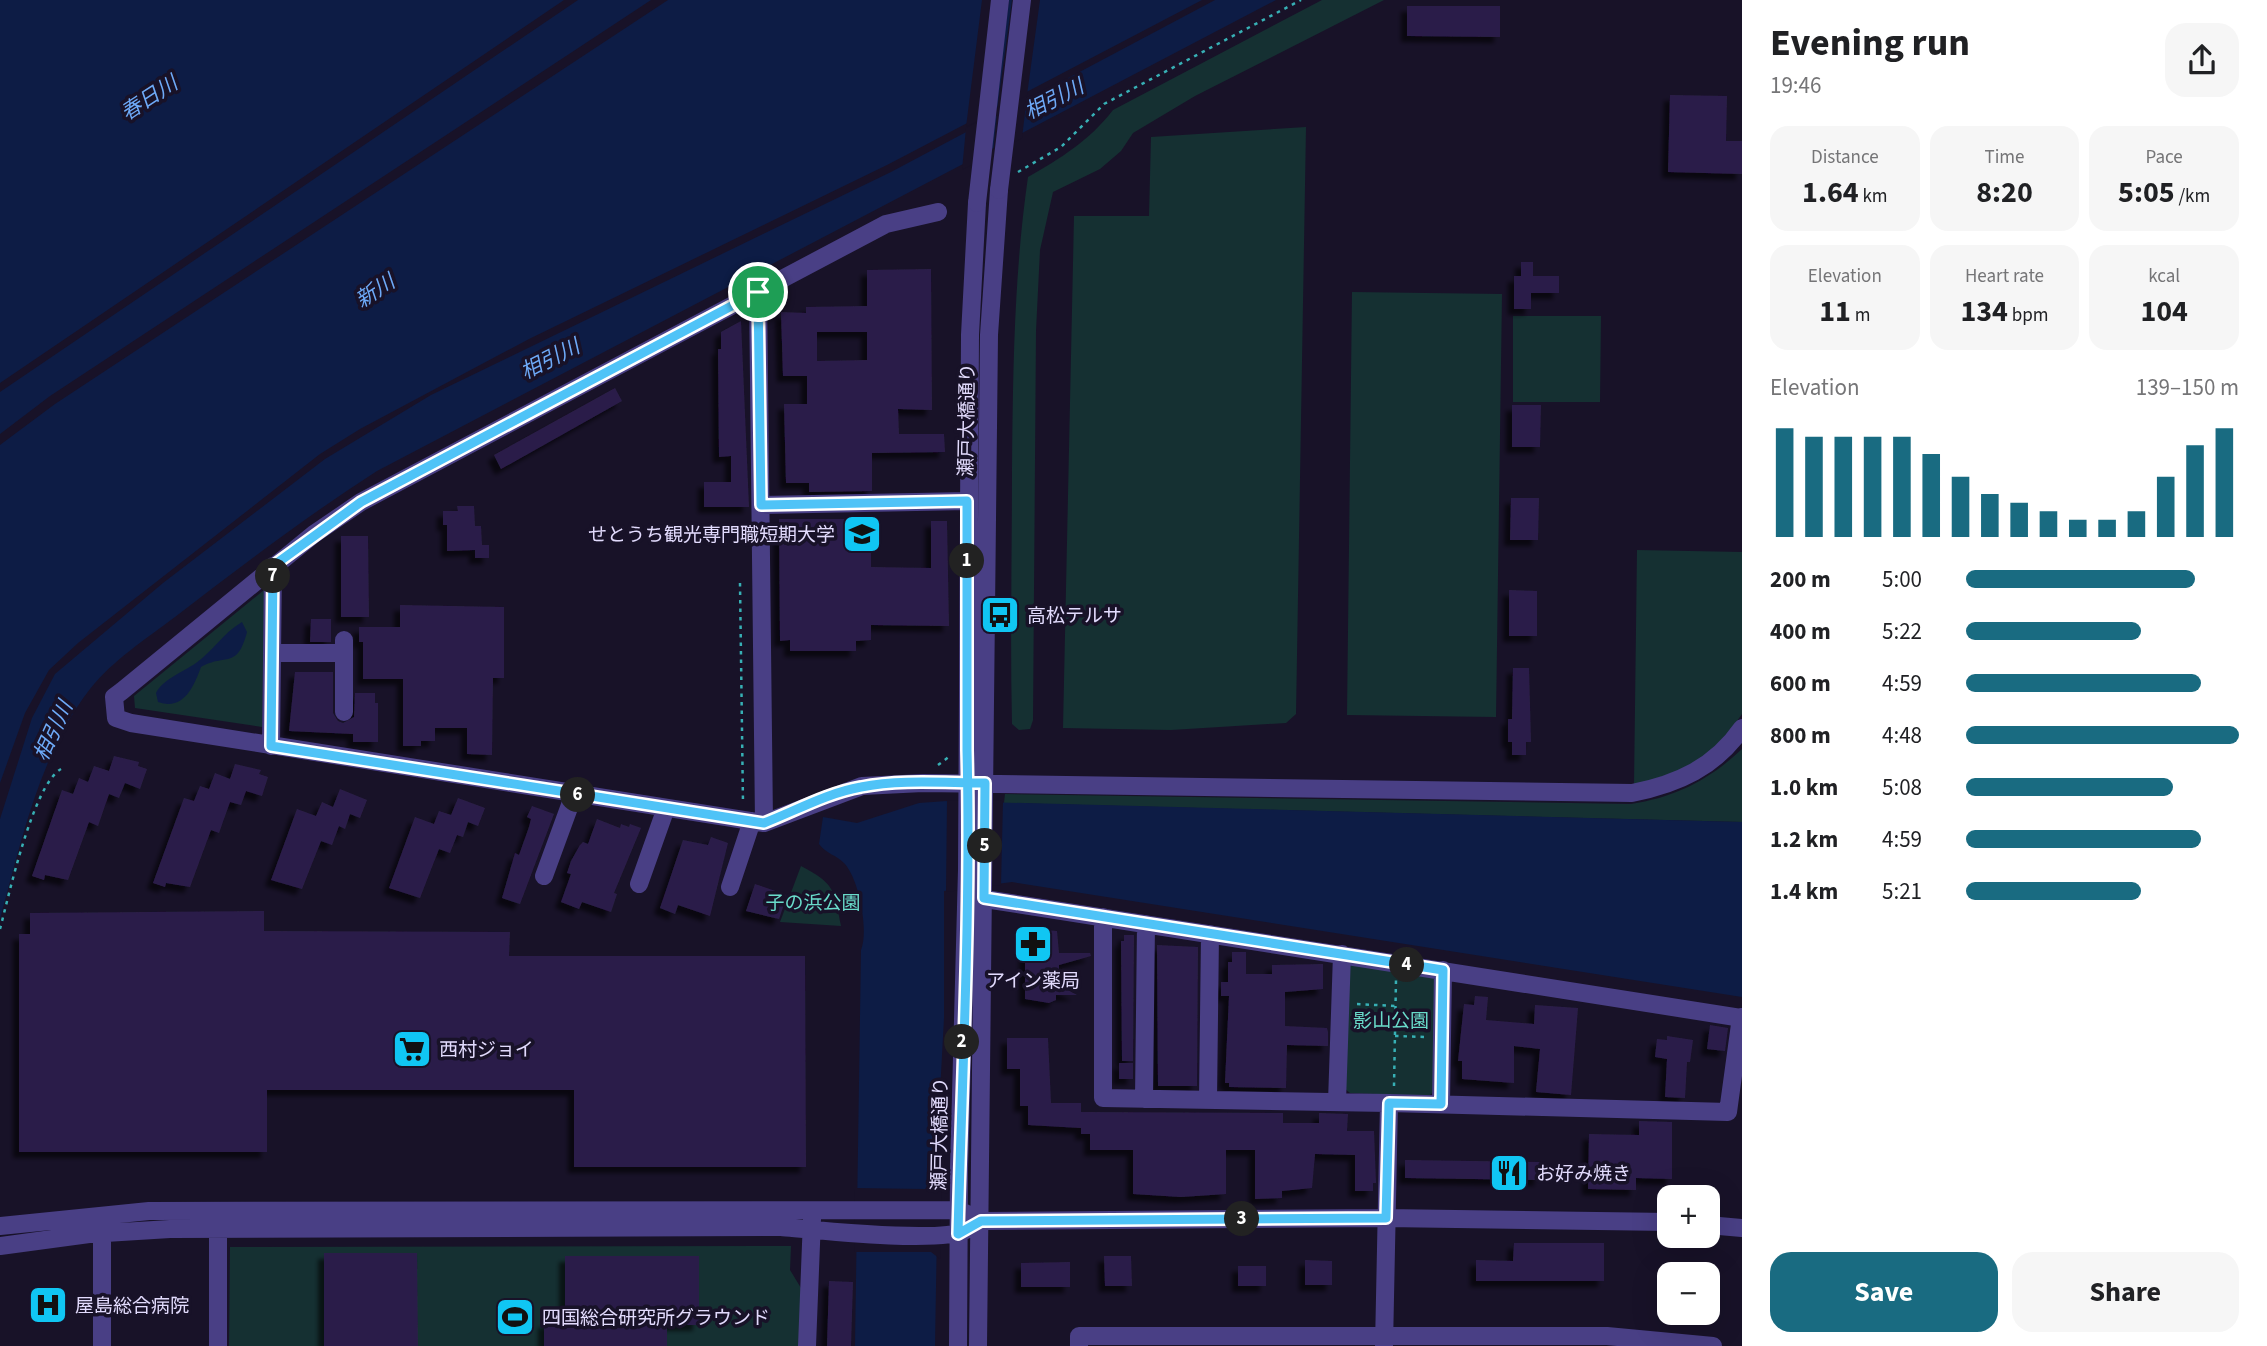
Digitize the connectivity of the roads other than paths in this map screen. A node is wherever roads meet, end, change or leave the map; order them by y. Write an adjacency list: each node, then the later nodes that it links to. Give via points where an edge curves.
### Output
1 (1000, 0): 5 (street, 瀬戸大橋通り, bridge, via 977,202)
2 (1022, 0): 12 (street, 瀬戸大橋通り, bridge, via 999,190 988,348)
3 (938, 212): 4 (street, via 886,224)
4 (758, 292): 6 (street); 7 (street, via 361,502)
5 (967, 501): 6 (street); 12 (street, 瀬戸大橋通り)
6 (761, 505): 15 (street)
7 (273, 566): 8 (street); 11 (street, via 114,697 113,706 121,722)
8 (272, 653): 9 (street, via 344,646); 11 (street)
9 (344, 712)
10 (1742, 727): 12 (street, via 1713,761 1685,778 1632,793)
11 (271, 746): 13 (street)
12 (976, 792): 15 (street, via 862,786); 19 (street, 瀬戸大橋通り); 20 (street, 瀬戸大橋通り)
13 (574, 794): 14 (street); 16 (street)
14 (666, 808): 15 (street); 17 (street)
15 (758, 822): 18 (street)
16 (544, 876)
17 (639, 884)
18 (730, 887)
19 (984, 892): 20 (street); 21 (street); 36 (street, 瀬戸大橋通り)
20 (965, 893): 34 (street, 瀬戸大橋通り)
21 (1103, 917): 22 (street); 27 (street, via 1103,1098)
22 (1146, 924): 23 (street); 27 (street)
23 (1210, 934): 24 (street); 28 (street)
24 (1342, 954): 25 (street); 29 (street)
25 (1443, 970): 26 (street); 31 (street)
26 (1741, 1018): 31 (street, via 1728,1112)
27 (1144, 1099): 28 (street)
28 (1208, 1100): 29 (street)
29 (1337, 1102): 30 (street)
30 (1391, 1103): 31 (street); 35 (street)
31 (1441, 1104)
32 (812, 1209): 33 (street); 34 (street); 42 (street)
33 (218, 1210): 39 (street, via 149,1211); 41 (street)
34 (950, 1210): 36 (street); 44 (street, 瀬戸大橋通り)
35 (1386, 1218): 36 (street); 37 (street); 48 (street)
36 (981, 1221): 44 (street); 55 (street, 瀬戸大橋通り)
37 (1657, 1222)
38 (1720, 1225): 40 (street)
39 (0, 1226)
40 (1742, 1228)
41 (218, 1229): 42 (street); 43 (street); 52 (street)
42 (811, 1230): 44 (street); 53 (street)
43 (102, 1233): 45 (street); 51 (street)
44 (950, 1234): 54 (street, 瀬戸大橋通り)
45 (0, 1245)
46 (1179, 1341): 47 (street); 56 (street, via 1080,1336)
47 (1280, 1341): 48 (street)
48 (1385, 1341): 49 (street)
49 (1497, 1341): 50 (street)
50 (1607, 1341): 57 (street)
51 (102, 1346)
52 (218, 1346)
53 (807, 1346)
54 (958, 1346)
55 (978, 1346)
56 (1079, 1346)
57 (1713, 1346)

